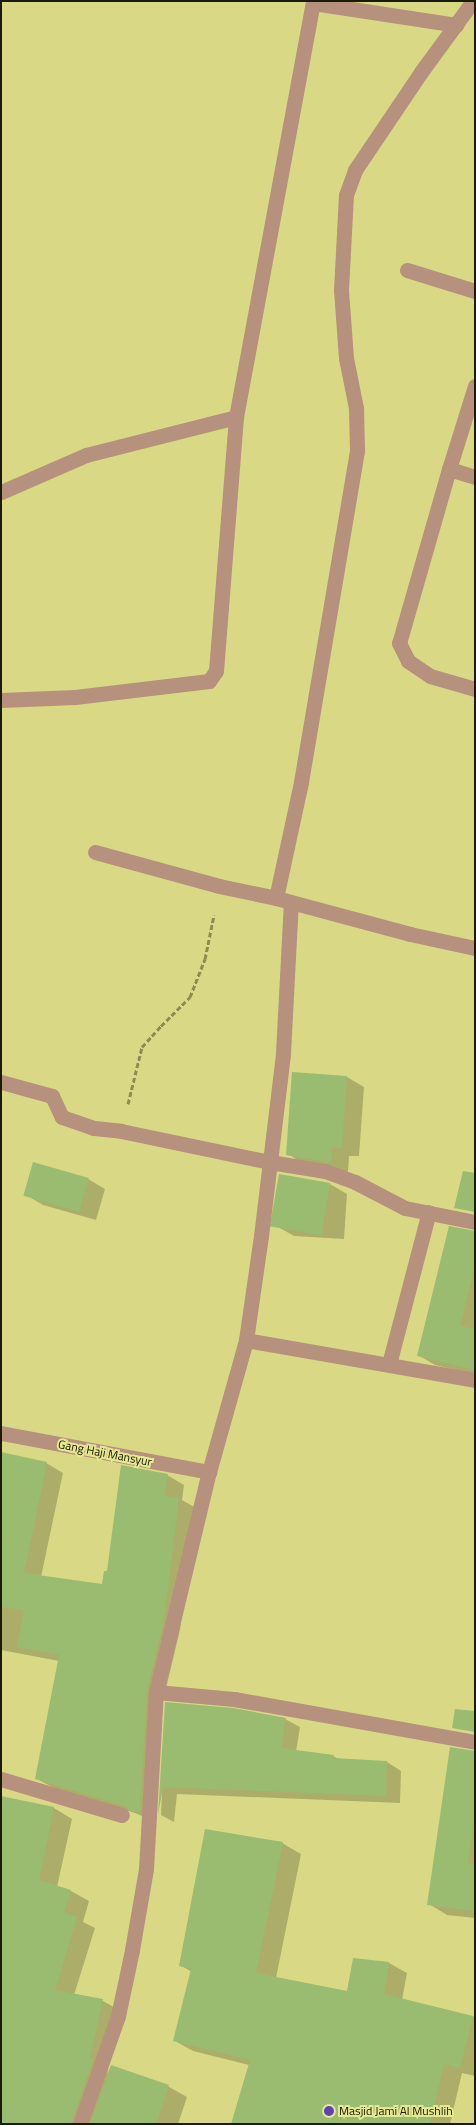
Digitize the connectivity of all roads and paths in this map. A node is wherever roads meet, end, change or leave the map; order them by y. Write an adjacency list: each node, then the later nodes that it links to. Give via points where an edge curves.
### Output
1 (473, 1): 3 (street)
2 (313, 2): 3 (street); 7 (street)
3 (456, 25): 15 (street, via 355,170 346,195 340,290 346,358 356,408 358,451 301,782)
4 (407, 270): 5 (street)
5 (475, 291)
6 (475, 386): 8 (street)
7 (236, 418): 10 (street, via 86,455); 12 (street, via 216,672 209,681 75,697)
8 (450, 469): 9 (street); 11 (street, via 399,643 408,661 430,676)
9 (475, 477)
10 (1, 492)
11 (475, 689)
12 (1, 700)
13 (95, 852): 14 (street)
14 (219, 886): 15 (street); 19 (path, via 204,959 190,997 142,1047)
15 (276, 898): 16 (street)
16 (291, 902): 17 (street); 20 (street, via 283,1053)
17 (475, 948)
18 (1, 1082): 19 (street, via 52,1096 62,1117 94,1128)
19 (121, 1131): 20 (street)
20 (270, 1162): 21 (street, via 325,1170 405,1208); 23 (street)
21 (428, 1212): 22 (street); 24 (street)
22 (475, 1222)
23 (246, 1340): 24 (street); 27 (street)
24 (389, 1364): 25 (street)
25 (475, 1380)
26 (1, 1433): 27 (street, Gang Haji Mansyur)
27 (209, 1472): 28 (street)
28 (156, 1692): 29 (street, via 234,1699); 32 (street, via 146,1869 134,1941 118,2016)
29 (475, 1742)
30 (1, 1779): 31 (street)
31 (122, 1815)
32 (80, 2124)

